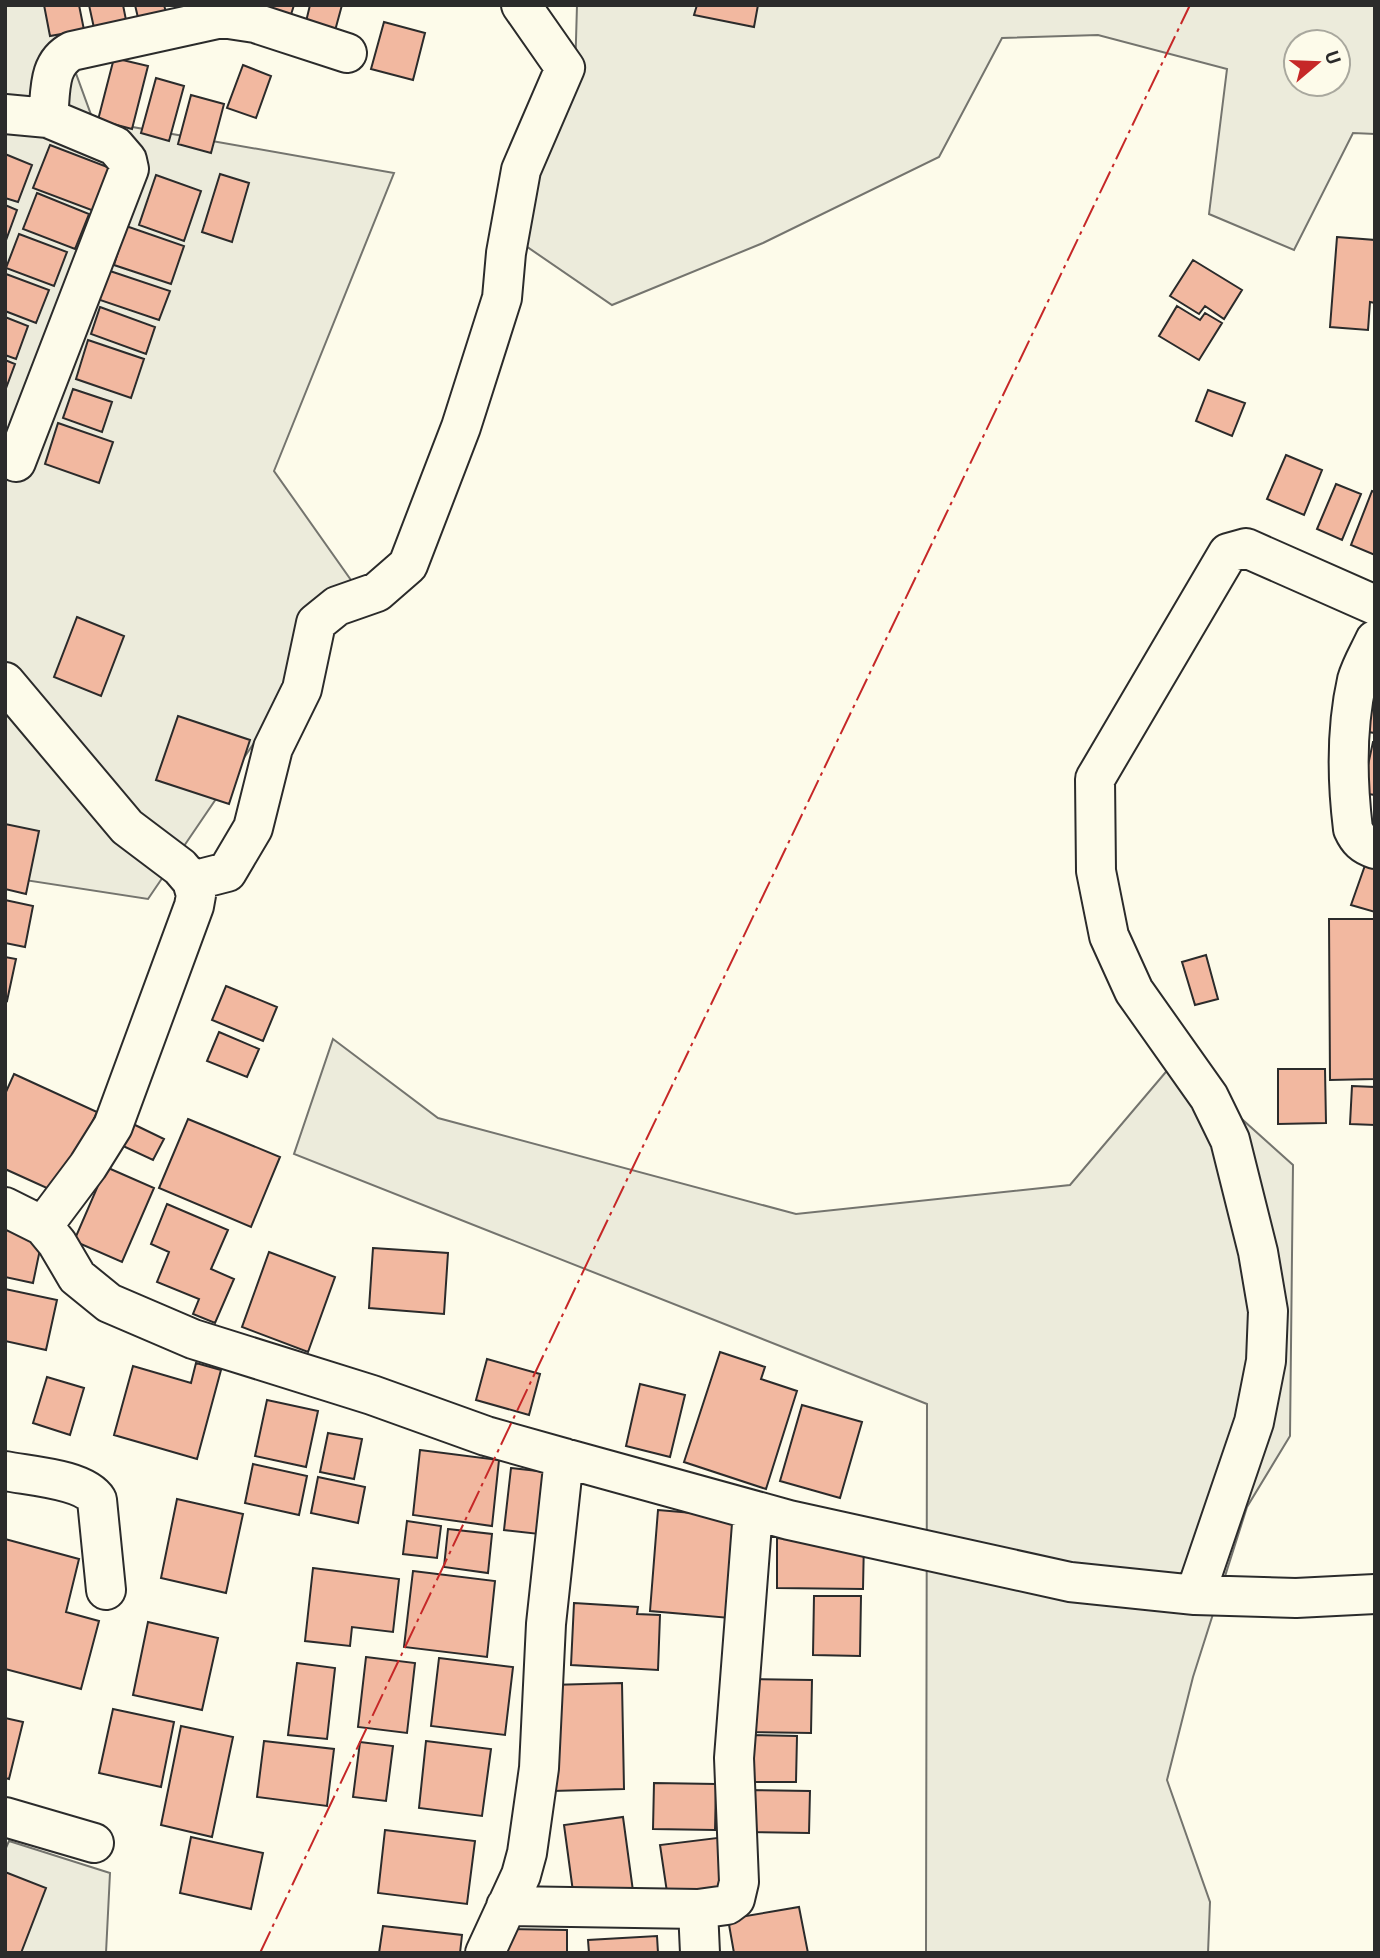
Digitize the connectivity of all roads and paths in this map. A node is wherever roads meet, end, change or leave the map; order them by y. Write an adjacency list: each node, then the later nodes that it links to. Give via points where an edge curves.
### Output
1 (521, 5): 10 (street, via 565,68 520,170 502,298 461,427 408,565 377,592 337,606 316,623 302,689 273,748 253,828 228,872)
2 (347, 53): 4 (street, via 255,23 222,18 63,56 53,74)
3 (5, 114): 4 (street)
4 (48, 118): 5 (street, via 115,146 129,169)
5 (16, 461)
6 (1375, 605): 18 (street, via 1246,548 1228,553 1095,779 1097,872 1109,936 1134,990 1209,1097 1230,1140 1268,1311 1266,1361 1254,1422)
7 (1375, 640): 9 (street, via 1358,678 1348,769 1353,829 1357,838)
8 (5, 682): 10 (street, via 127,827)
9 (1375, 849)
10 (192, 881): 12 (street, via 194,906 113,1126)
11 (5, 1207): 12 (street)
12 (43, 1226): 13 (street, via 77,1277 109,1303 193,1339)
13 (564, 1458): 15 (street); 21 (street, via 546,1624 539,1768 527,1853)
14 (5, 1471): 16 (street, via 74,1484 92,1492 97,1500)
15 (753, 1511): 18 (street, via 1070,1582); 22 (street, via 734,1758 738,1889 736,1899 727,1905)
16 (106, 1590)
17 (1375, 1594): 18 (street, via 1296,1598)
18 (1195, 1595)
19 (5, 1817): 20 (street)
20 (94, 1843)
21 (506, 1906): 22 (street); 23 (street)
22 (698, 1909): 24 (street)
23 (485, 1953)
24 (700, 1953)

